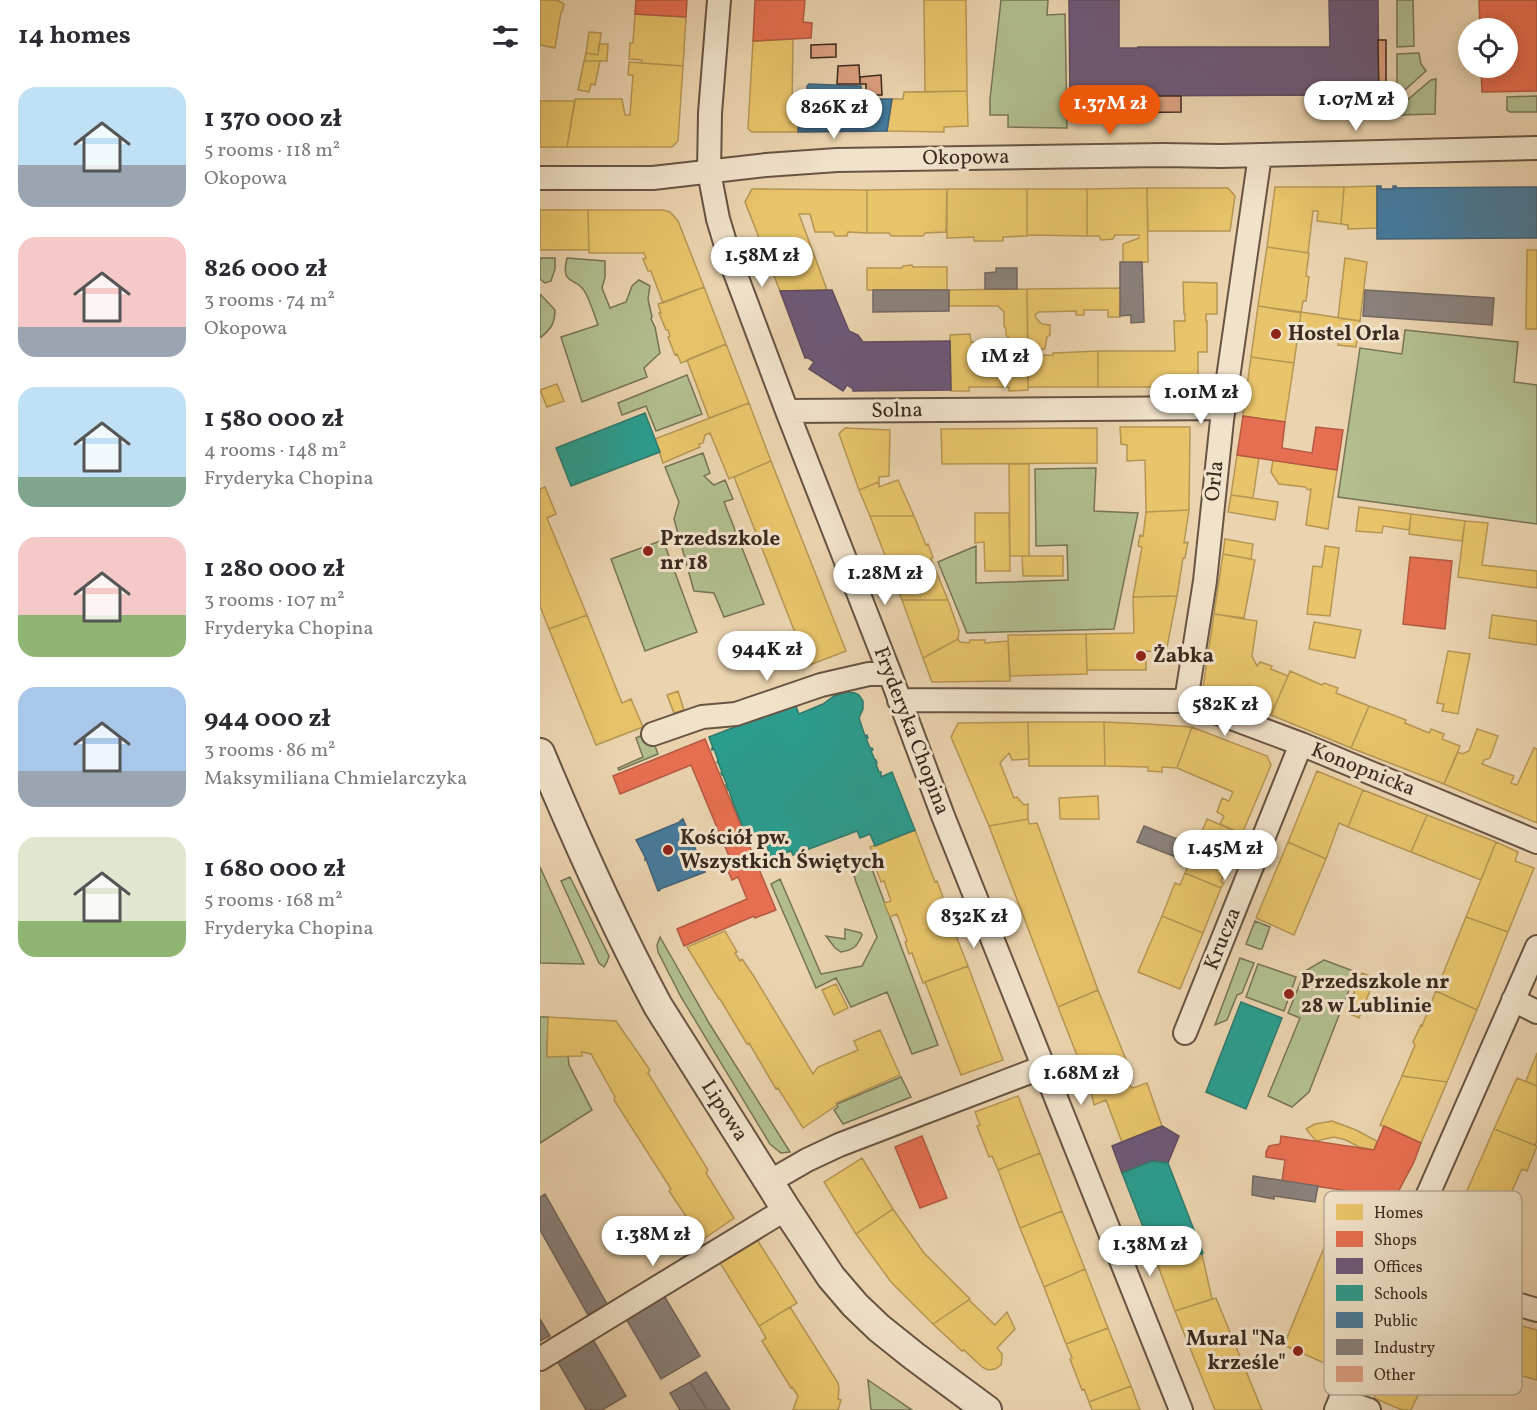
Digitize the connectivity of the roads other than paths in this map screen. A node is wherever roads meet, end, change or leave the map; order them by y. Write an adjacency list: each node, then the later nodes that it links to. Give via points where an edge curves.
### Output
1 (719, 0): 4 (street, Fryderyka Chopina)
2 (1537, 148): 3 (street, Okopowa)
3 (1260, 155): 4 (street, Okopowa, via 837,160); 6 (street, Orla)
4 (709, 172): 5 (street, Okopowa, via 653,178); 7 (street, Fryderyka Chopina, via 730,262)
5 (540, 178)
6 (1223, 408): 7 (street, Solna); 10 (street, Orla, via 1205,581)
7 (787, 411): 8 (street, Fryderyka Chopina)
8 (890, 674): 9 (street, Fryderyka Chopina); 11 (street, via 868,674 821,685 736,714 702,717)
9 (899, 700): 10 (street, Konopnicka); 19 (street, Fryderyka Chopina)
10 (1186, 701): 12 (street, Konopnicka)
11 (652, 734)
12 (1301, 744): 14 (street, Konopnicka); 18 (street, Krucza)
13 (540, 753): 20 (street, Lipowa, via 642,976)
14 (1537, 842)
15 (1537, 947): 16 (street)
16 (1513, 1000): 17 (street); 21 (street)
17 (1537, 1011)
18 (1185, 1033)
19 (1043, 1067): 20 (street, via 839,1145); 28 (street, Fryderyka Chopina)
20 (769, 1182): 22 (street, Lipowa)
21 (1429, 1191)
22 (786, 1209): 25 (street); 27 (street, Lipowa, via 831,1277 855,1305 914,1356)
23 (1522, 1306): 24 (street)
24 (1537, 1310)
25 (540, 1359)
26 (1338, 1405): 29 (street)
27 (987, 1410)
28 (1181, 1410)
29 (1369, 1410)

